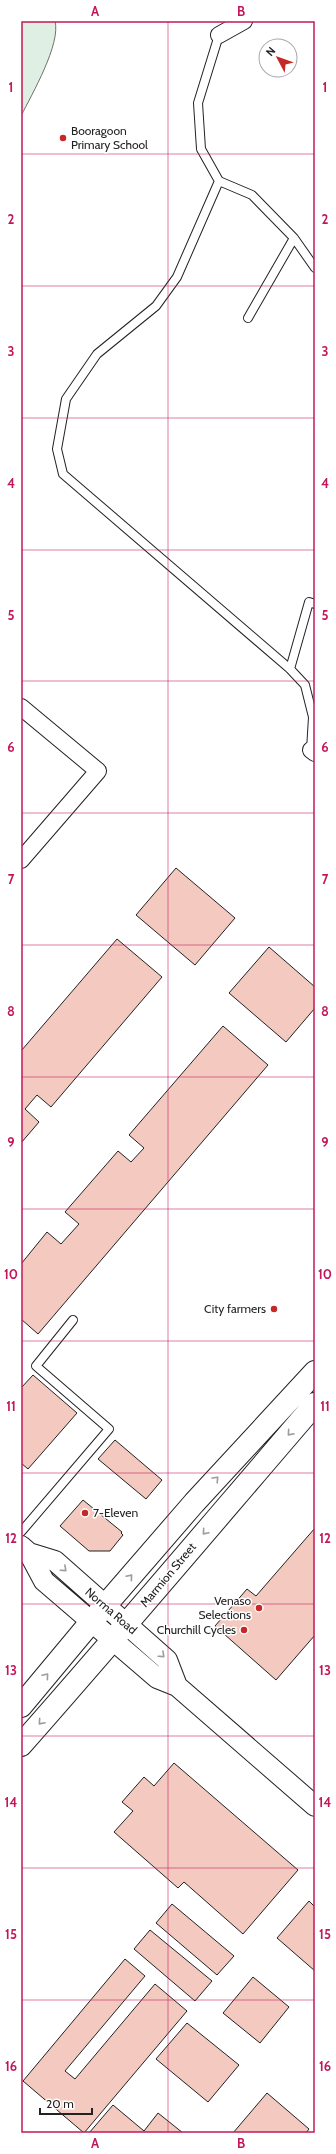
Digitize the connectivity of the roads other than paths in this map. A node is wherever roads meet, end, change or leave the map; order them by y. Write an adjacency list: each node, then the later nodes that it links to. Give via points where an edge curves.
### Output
1 (244, 21): 2 (street)
2 (220, 35): 3 (lane, via 198,103 201,149)
3 (218, 181): 4 (lane, via 252,195); 8 (lane, via 177,278 156,306 97,354 66,399 57,449 63,474)
4 (294, 238): 5 (lane); 6 (lane)
5 (315, 268)
6 (248, 318)
7 (315, 604): 8 (lane, via 309,602)
8 (290, 669): 10 (lane, via 305,685 313,717)
9 (21, 707): 11 (street, via 98,771)
10 (313, 751)
11 (21, 860)
12 (74, 1320): 15 (lane, via 36,1366 109,1429)
13 (315, 1372): 17 (main road, one-way to 13)
14 (315, 1404): 19 (main road, Marmion Street, one-way to 19)
15 (21, 1532)
16 (25, 1550): 17 (street, Norma Road, one-way to 17, via 55,1561); 18 (street, Norma Road, via 44,1582)
17 (105, 1605): 18 (main road); 19 (street, Norma Road)
18 (91, 1622): 19 (street, Norma Road); 20 (main road, one-way to 18)
19 (120, 1633): 21 (main road, Marmion Street, one-way to 21); 22 (street, Norma Road, via 167,1660 177,1686)
20 (21, 1706)
21 (21, 1745)
22 (315, 1806)

